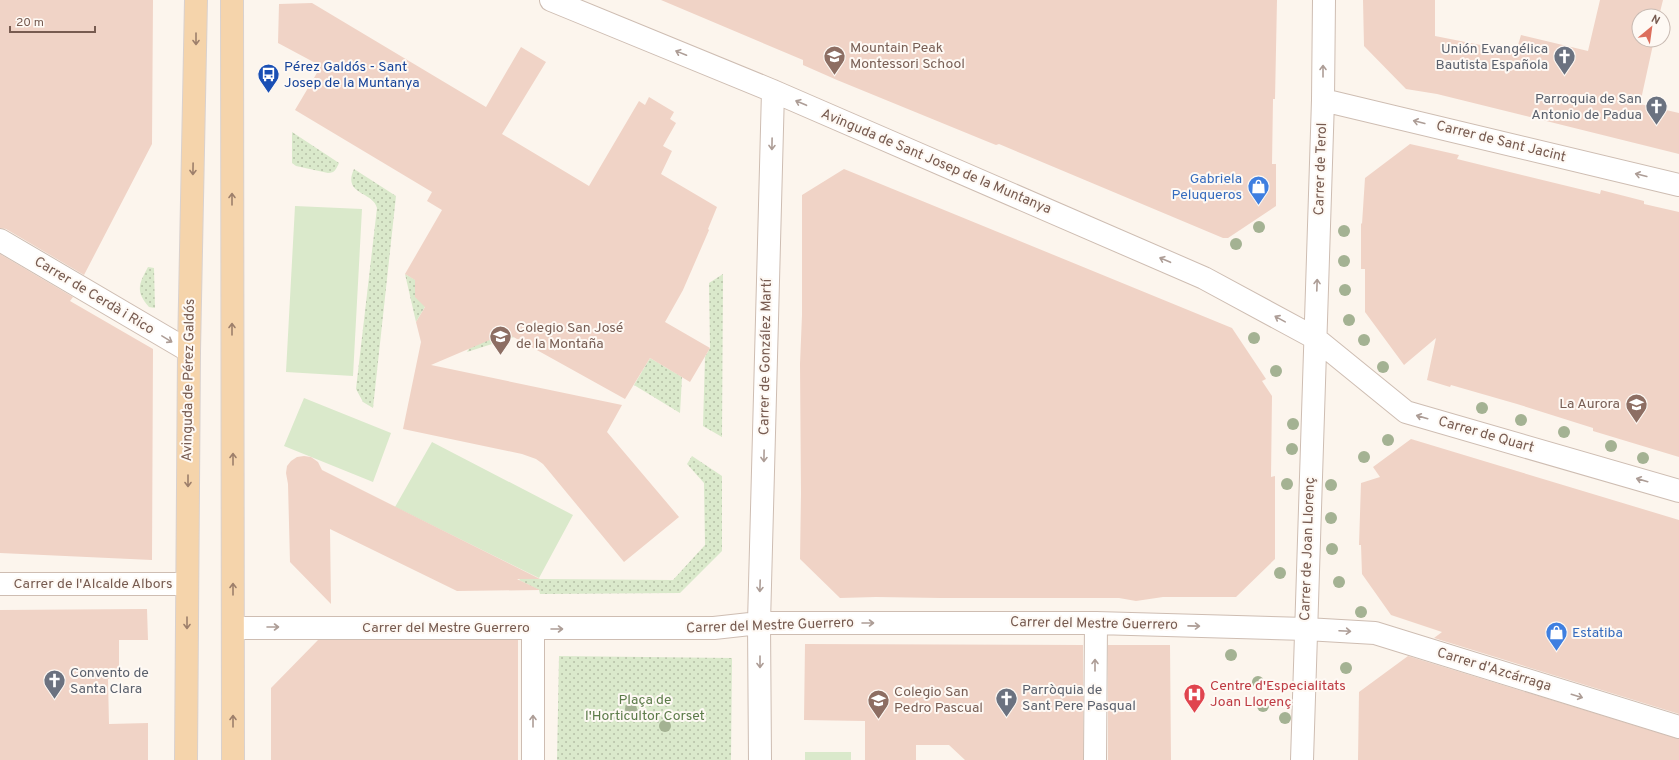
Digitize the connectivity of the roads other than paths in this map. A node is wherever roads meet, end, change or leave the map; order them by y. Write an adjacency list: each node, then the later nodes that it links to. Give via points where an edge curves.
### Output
1 (196, 0): 10 (main road, Avinguda de Pérez Galdós, one-way to 10)
2 (232, 0): 16 (main road, one-way to 2)
3 (551, 0): 5 (street, Avinguda de Sant Josep de la Muntanya, one-way to 3)
4 (1324, 0): 6 (street, Carrer de Terol, one-way to 4)
5 (773, 91): 9 (street, Avinguda de Sant Josep de la Muntanya, one-way to 5, via 1198,275); 14 (street, Carrer de González Martí, one-way to 14)
6 (1323, 100): 7 (street, Carrer de Sant Jacint, one-way to 6); 9 (street, Carrer de Terol, one-way to 6)
7 (1679, 185)
8 (0, 240): 10 (street, Carrer de Cerdà i Rico, one-way to 10)
9 (1315, 338): 11 (street, Carrer de Quart, one-way to 9, via 1406,412); 18 (street, Carrer de Joan Llorenç)
10 (189, 351): 13 (main road, Avinguda de Pérez Galdós, one-way to 13)
11 (1679, 491)
12 (0, 584): 13 (street, Carrer de l'Alcalde Albors)
13 (187, 584): 20 (main road, Avinguda de Pérez Galdós, one-way to 20)
14 (759, 623): 15 (street, Carrer del Mestre Guerrero, one-way to 15); 17 (street, Carrer del Mestre Guerrero, one-way to 14, via 714,628); 23 (street, one-way to 23)
15 (1096, 623): 18 (street, Carrer del Mestre Guerrero, one-way to 18); 24 (street, one-way to 15)
16 (234, 628): 17 (street, Carrer del Mestre Guerrero, one-way to 17); 21 (main road, one-way to 16)
17 (533, 629): 22 (street, one-way to 17)
18 (1306, 629): 19 (street, Carrer d'Azcárraga, one-way to 19, via 1375,633); 25 (street, Carrer de Joan Llorenç)
19 (1679, 727)
20 (186, 760)
21 (233, 760)
22 (533, 760)
23 (760, 760)
24 (1095, 760)
25 (1302, 760)

